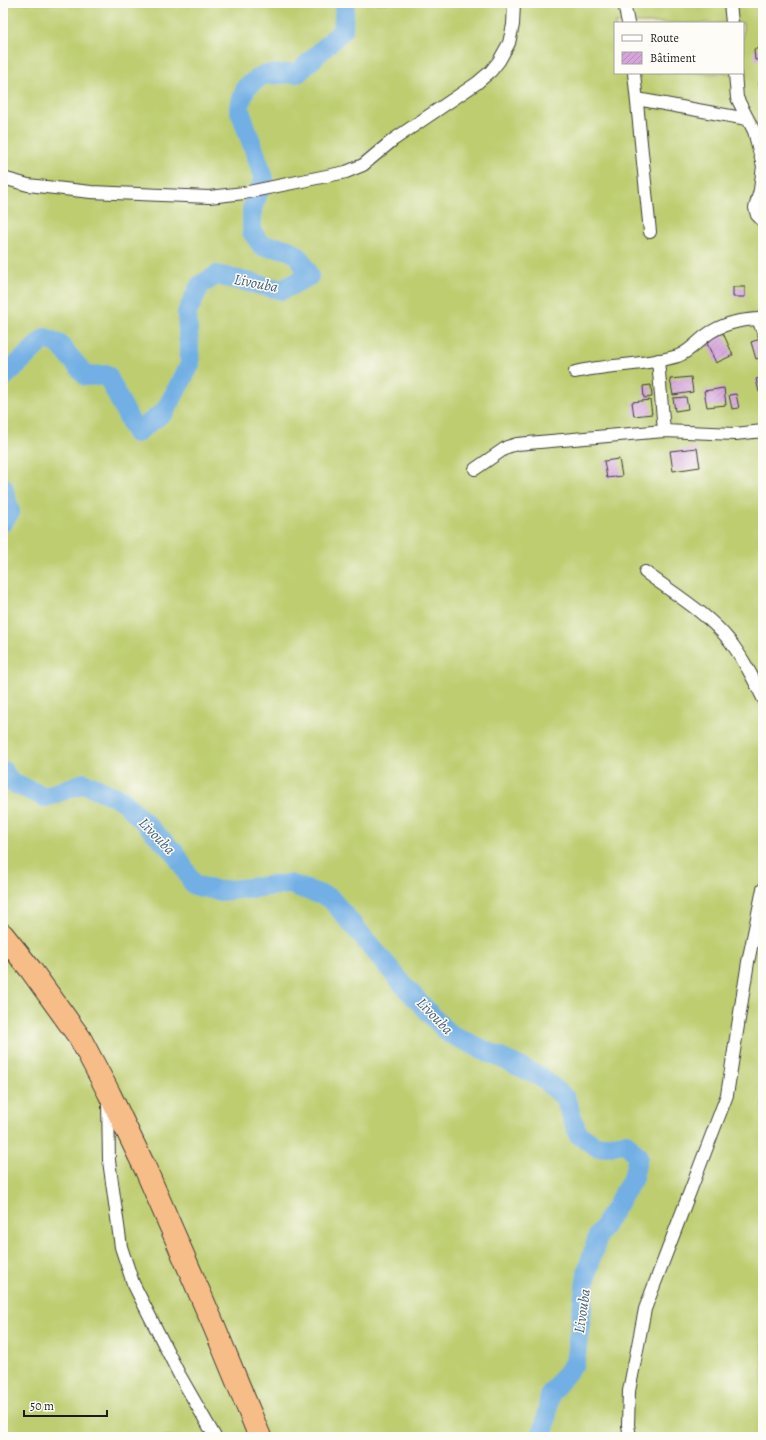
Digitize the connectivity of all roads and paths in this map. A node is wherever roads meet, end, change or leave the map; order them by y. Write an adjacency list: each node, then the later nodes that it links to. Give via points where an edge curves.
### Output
1 (514, 3): 11 (street, via 513,25 506,49 490,71 477,83 393,140 363,165 346,172 244,193 209,197 141,195 28,185)
2 (624, 3): 4 (street)
3 (730, 3): 5 (street)
4 (628, 22)
5 (732, 22)
6 (634, 74): 8 (street)
7 (735, 74): 9 (street, via 737,98)
8 (637, 99): 9 (street); 13 (street)
9 (747, 119): 10 (street)
10 (759, 129): 12 (street, via 763,166 755,212)
11 (3, 178)
12 (763, 221)
13 (650, 232)
14 (760, 319): 15 (street); 16 (street, via 728,324 705,336 687,351)
15 (763, 332)
16 (658, 360): 17 (street); 18 (street)
17 (575, 372)
18 (664, 431): 19 (street, via 735,434); 20 (street, via 517,444)
19 (763, 431)
20 (475, 469)
21 (645, 572): 22 (street, via 710,621 728,639 744,661)
22 (763, 698)
23 (763, 889): 28 (street, via 748,962 727,1095 645,1309 629,1391)
24 (3, 935): 25 (highway, via 80,1038)
25 (109, 1093): 26 (street, via 109,1161 121,1247 133,1283 179,1374); 27 (highway, via 146,1170)
26 (215, 1437)
27 (260, 1437)
28 (630, 1437)

